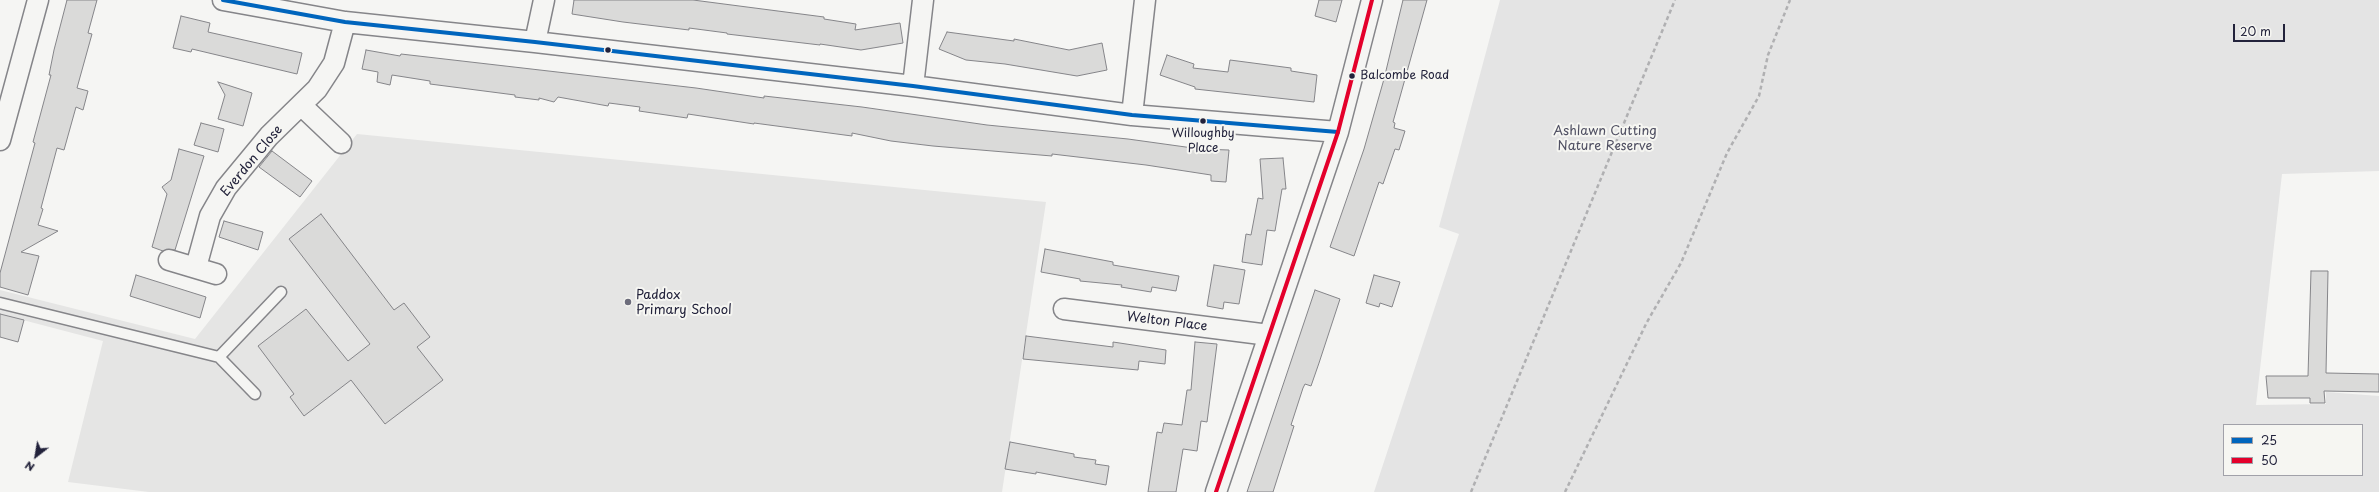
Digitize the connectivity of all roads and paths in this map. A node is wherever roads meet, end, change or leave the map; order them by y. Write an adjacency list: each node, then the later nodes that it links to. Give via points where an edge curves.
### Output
1 (38, 0): 16 (street)
2 (223, 0): 9 (street)
3 (544, 0): 11 (street)
4 (923, 0): 12 (street)
5 (1145, 0): 14 (street)
6 (1372, 0): 15 (street)
7 (1675, 0): 28 (path)
8 (1790, 0): 29 (path, via 1768,55 1759,96 1727,153 1681,263 1647,322)
9 (264, 4): 10 (street)
10 (344, 22): 11 (street); 13 (street, Everdon Close, via 334,63)
11 (535, 42): 12 (street)
12 (914, 86): 14 (street)
13 (302, 106): 17 (street); 19 (street, Everdon Close, via 269,136 226,188 210,216)
14 (1132, 115): 15 (street)
15 (1338, 132): 24 (street)
16 (0, 140)
17 (341, 143)
18 (169, 260): 19 (street)
19 (196, 267): 20 (street)
20 (216, 274)
21 (281, 292): 25 (lane)
22 (0, 303): 25 (lane)
23 (1064, 309): 24 (street, Welton Place)
24 (1270, 335): 27 (street)
25 (219, 357): 26 (lane)
26 (256, 394)
27 (1216, 492)
28 (1471, 492)
29 (1565, 492)

